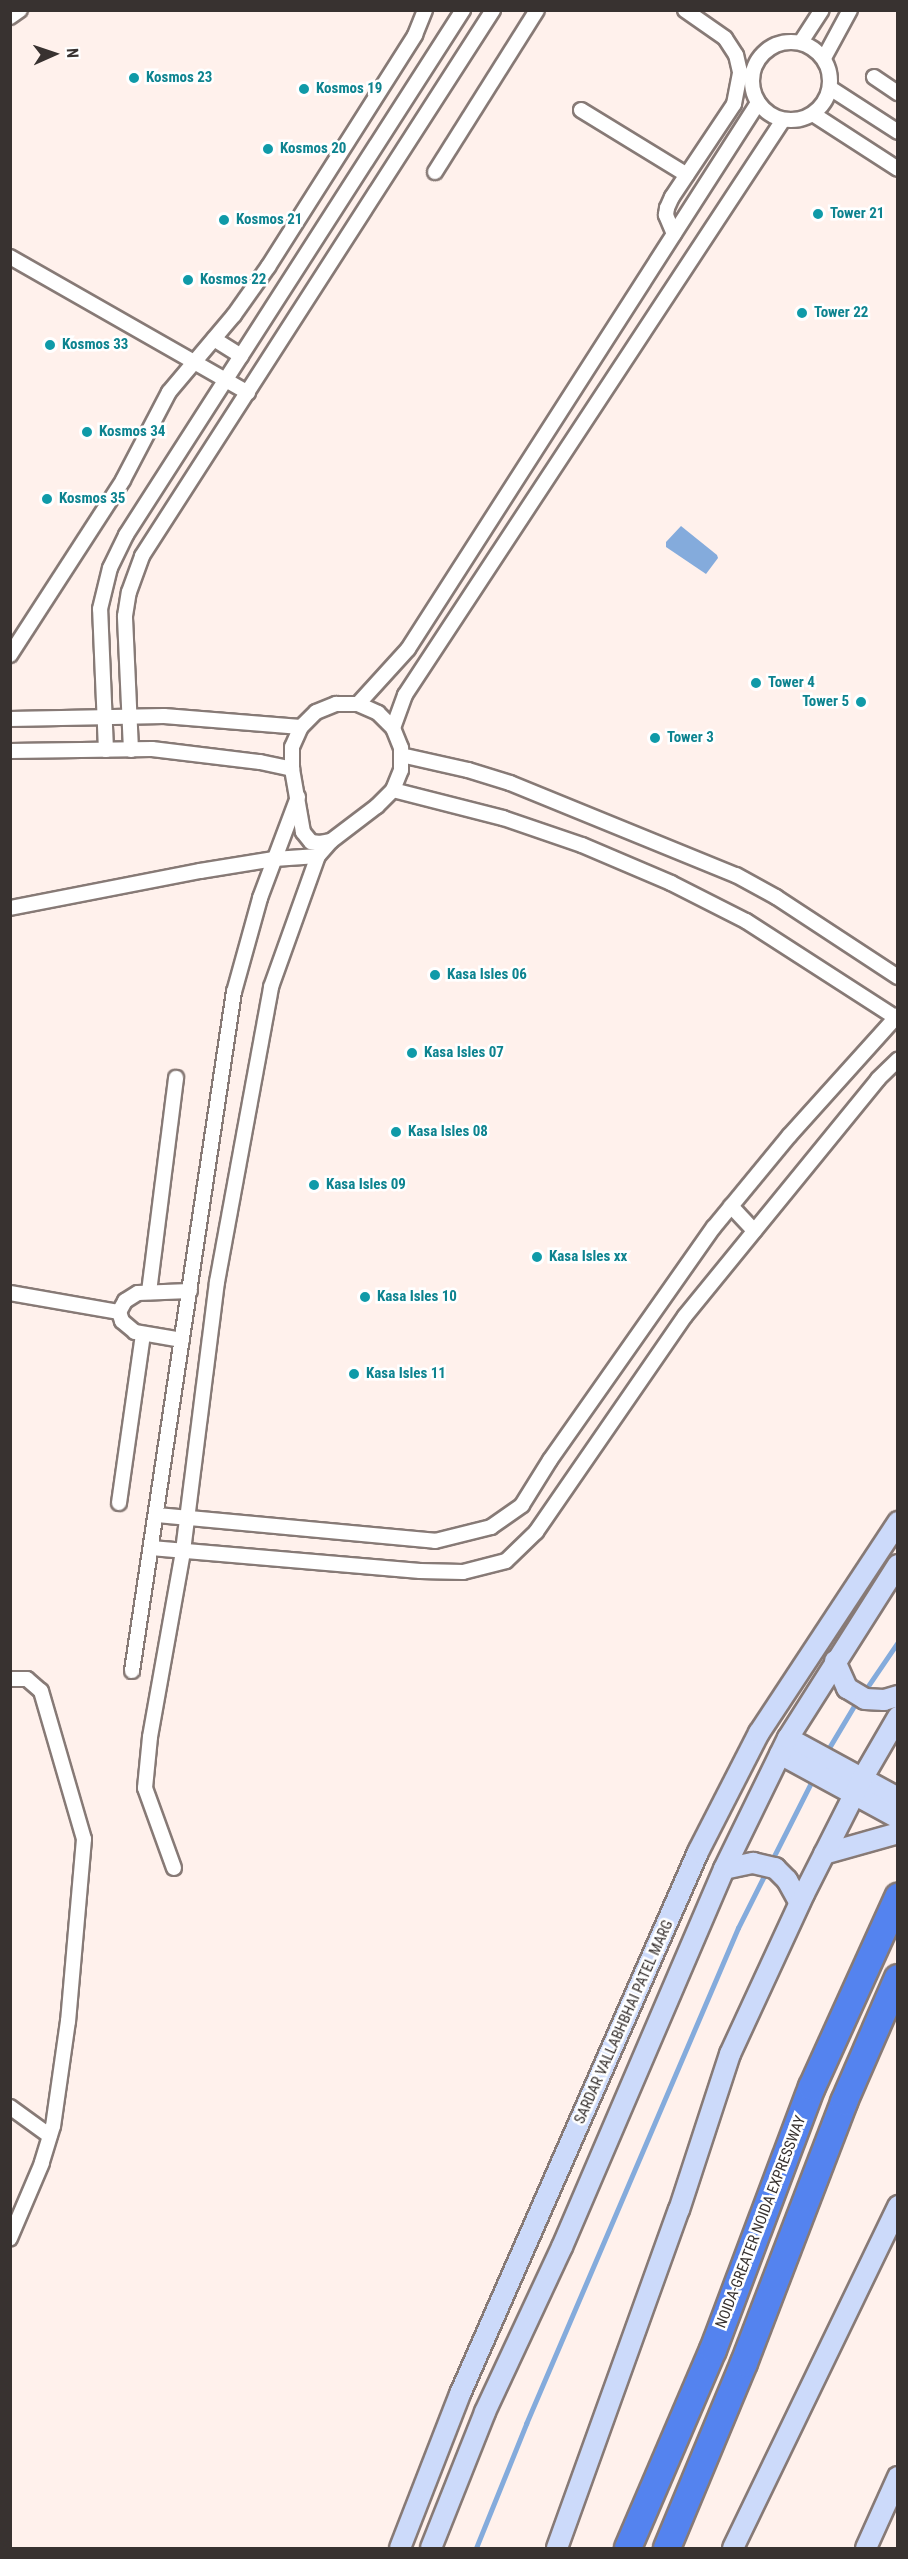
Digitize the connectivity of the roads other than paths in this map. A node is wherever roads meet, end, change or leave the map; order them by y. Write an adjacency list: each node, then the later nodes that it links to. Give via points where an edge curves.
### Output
1 (20, 10): 9 (street)
2 (425, 10): 25 (street, via 415,35 268,267)
3 (463, 10): 26 (street)
4 (493, 10): 29 (street)
5 (537, 10): 21 (street)
6 (685, 10): 22 (street, via 725,38 736,55 740,72 734,104)
7 (822, 10): 10 (street)
8 (850, 10): 11 (street)
9 (10, 17)
10 (801, 42): 11 (street); 15 (street, via 783,42 758,59 752,73 752,89)
11 (824, 58): 13 (street)
12 (874, 77): 14 (street)
13 (830, 88): 17 (street, via 824,103); 19 (street)
14 (897, 93)
15 (758, 103): 18 (street); 23 (street)
16 (581, 110): 22 (street)
17 (813, 114): 18 (street, via 799,120); 20 (street)
18 (783, 120): 36 (street, via 405,695)
19 (897, 132)
20 (897, 169)
21 (435, 172)
22 (687, 175): 23 (street, via 667,208)
23 (674, 234): 31 (street, via 408,649)
24 (10, 257): 27 (street)
25 (214, 339): 26 (street); 27 (street)
26 (241, 356): 28 (street)
27 (194, 361): 28 (street); 30 (street, via 169,392 123,480)
28 (226, 380): 29 (street); 32 (street, via 126,535 110,568 100,609)
29 (248, 393): 33 (street, via 142,556 125,616)
30 (10, 655)
31 (358, 704): 35 (street, via 336,704 316,712); 36 (street, via 378,713)
32 (105, 717): 33 (street); 34 (street); 37 (street)
33 (130, 717): 35 (street); 38 (street)
34 (10, 719)
35 (301, 727): 41 (street, via 292,747)
36 (393, 728): 40 (street)
37 (106, 750): 38 (street); 39 (street)
38 (131, 750): 41 (street, via 152,749)
39 (10, 751)
40 (401, 755): 42 (street, via 401,770); 48 (street, via 510,783 736,875)
41 (292, 769): 43 (street)
42 (393, 790): 44 (street); 49 (street, via 503,818 582,845 671,883 746,921)
43 (298, 797): 44 (street, via 306,838 320,843); 46 (street)
44 (331, 840): 45 (street)
45 (318, 856): 46 (street); 62 (street, via 271,987 216,1282)
46 (274, 859): 47 (street); 54 (street, via 234,992)
47 (10, 908)
48 (897, 977)
49 (897, 1017): 52 (street)
50 (897, 1060): 53 (street)
51 (176, 1078): 55 (street)
52 (731, 1206): 53 (street); 62 (street, via 522,1505 491,1527 435,1541)
53 (754, 1231): 65 (street, via 685,1316 536,1532 506,1561 463,1572 420,1571)
54 (190, 1291): 55 (street); 59 (street)
55 (149, 1292): 57 (street, via 131,1296)
56 (10, 1293): 57 (street)
57 (119, 1312): 58 (street, via 129,1329)
58 (143, 1335): 59 (street); 60 (street)
59 (183, 1340): 61 (street)
60 (119, 1503)
61 (157, 1515): 62 (street); 64 (street)
62 (187, 1517): 65 (street)
63 (897, 1522): 88 (street, SARDAR VALLABHBHAI PATEL MARG, via 759,1733 698,1852 460,2394)
64 (151, 1548): 65 (street); 68 (street)
65 (183, 1551): 78 (street, via 150,1737 145,1788)
66 (897, 1565): 67 (street, SARDAR VALLABHBHAI PATEL MARG)
67 (835, 1661): 70 (street, via 847,1688 865,1699); 72 (street, SARDAR VALLABHBHAI PATEL MARG)
68 (132, 1671)
69 (10, 1679): 84 (street, via 27,1679 41,1691 84,1839 68,2021)
70 (897, 1696)
71 (897, 1717): 73 (street)
72 (784, 1746): 73 (street); 79 (street, SARDAR VALLABHBHAI PATEL MARG)
73 (858, 1787): 74 (street); 75 (street); 77 (street)
74 (897, 1798)
75 (897, 1818)
76 (897, 1833): 77 (street)
77 (824, 1854): 81 (street)
78 (174, 1868)
79 (724, 1869): 81 (street, via 753,1863 775,1868); 89 (street, SARDAR VALLABHBHAI PATEL MARG, via 562,2247 485,2412)
80 (897, 1897): 91 (highway, NOIDA-GREATER NOIDA EXPRESSWAY, via 812,2087 713,2350)
81 (800, 1903): 90 (street, via 730,2054 679,2210)
82 (897, 1978): 92 (highway, via 843,2102 744,2363)
83 (10, 2108): 84 (street)
84 (50, 2136): 86 (street)
85 (897, 2206): 93 (street)
86 (10, 2238)
87 (897, 2477): 94 (street)
88 (399, 2548)
89 (431, 2548)
90 (557, 2548)
91 (628, 2548)
92 (667, 2548)
93 (733, 2548)
94 (866, 2548)

